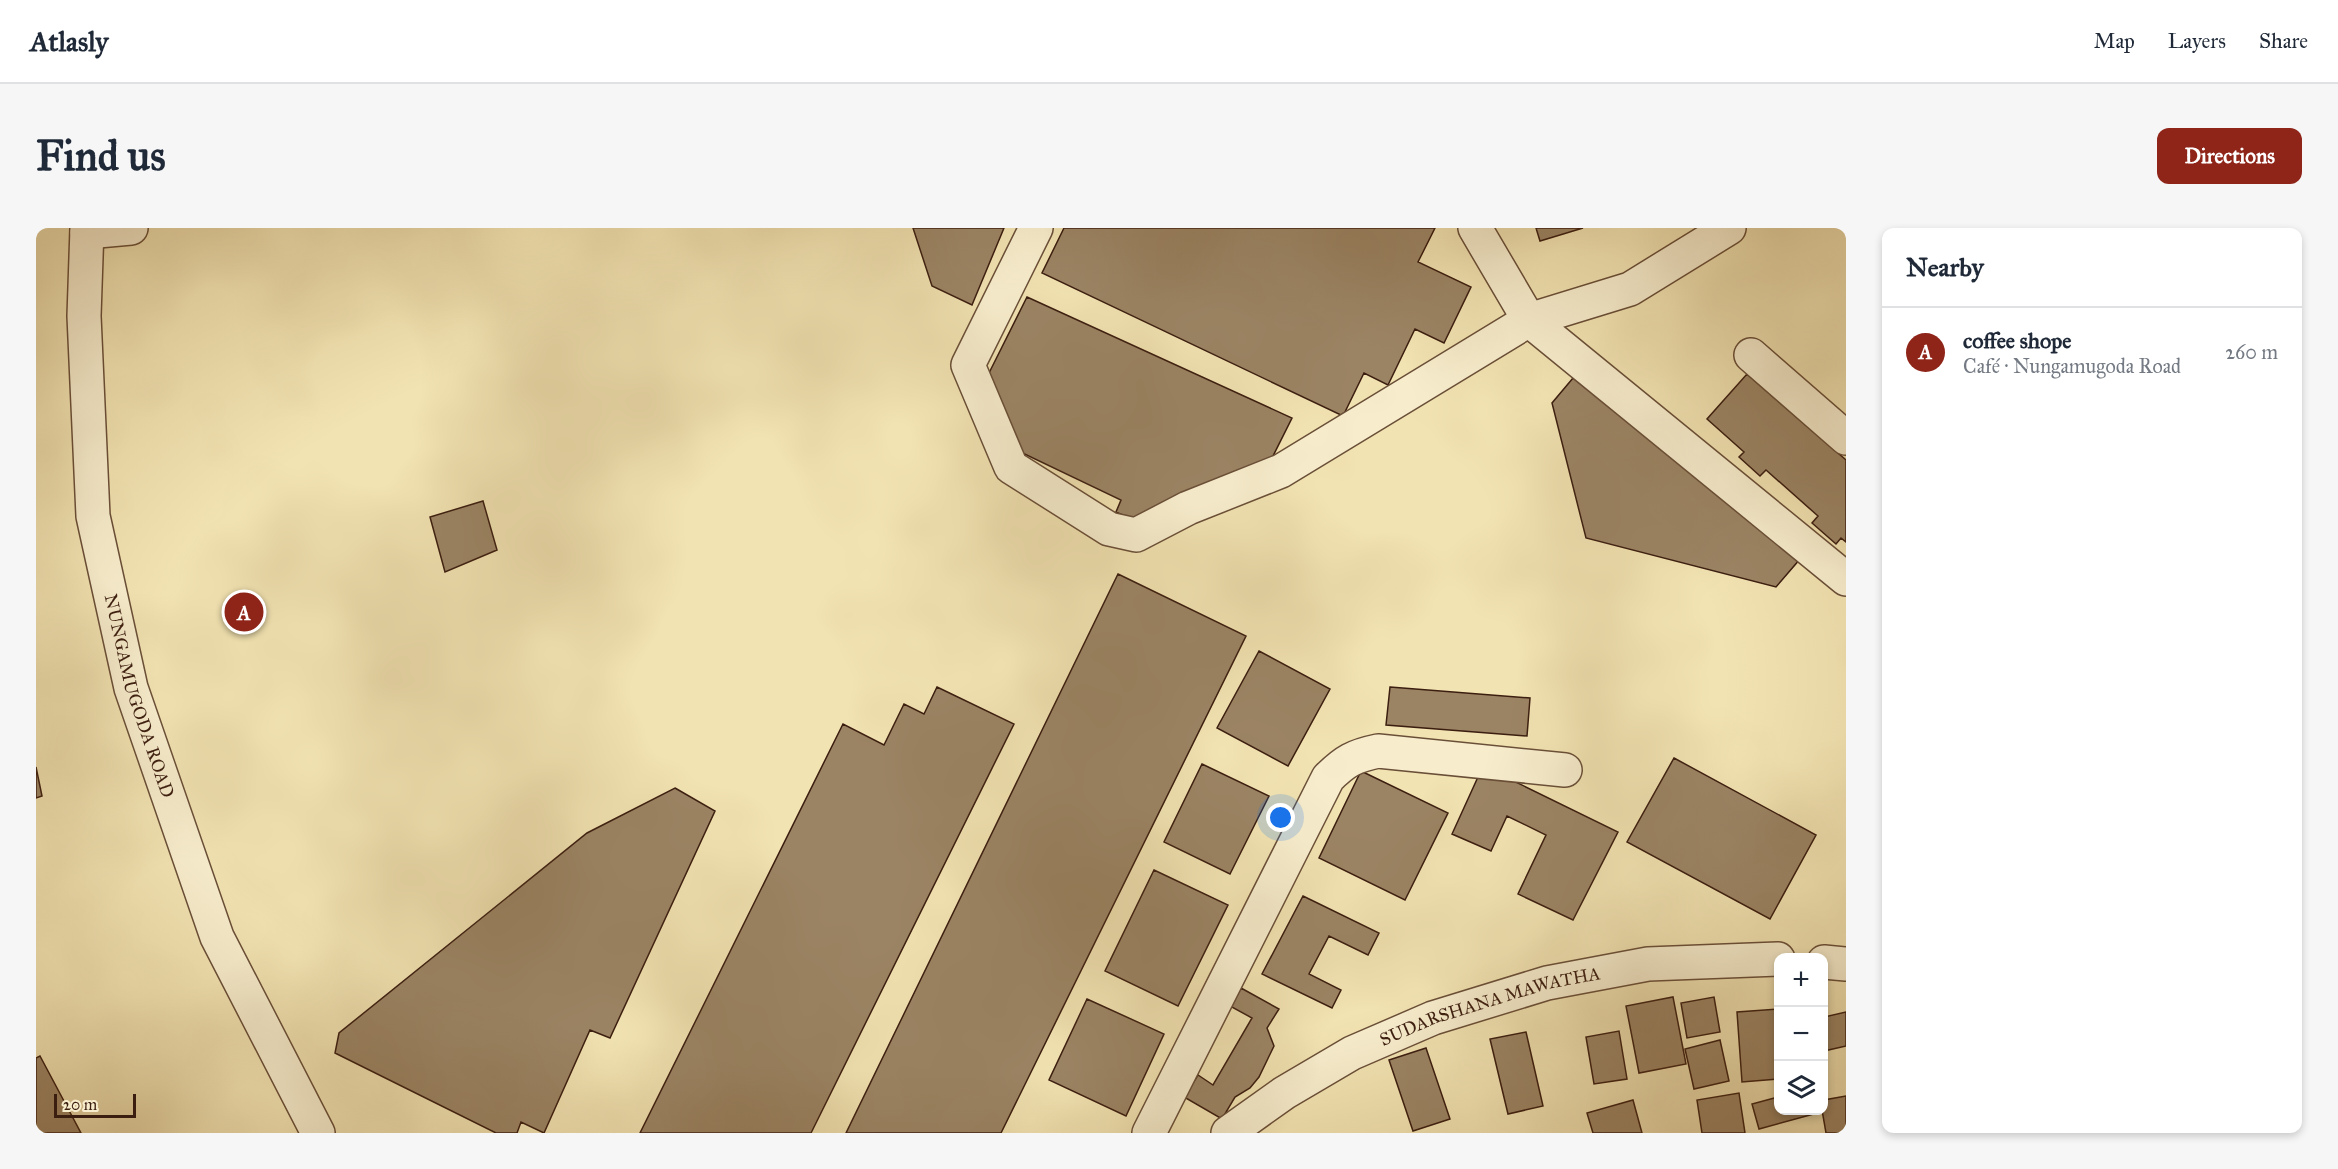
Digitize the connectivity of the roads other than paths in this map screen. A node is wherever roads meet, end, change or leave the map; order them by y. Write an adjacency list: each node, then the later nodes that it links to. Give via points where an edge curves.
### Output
1 (131, 228): 5 (street)
2 (1036, 228): 6 (street, via 968,365 1011,467 1108,529 1136,535 1188,508 1281,471)
3 (1475, 228): 6 (street)
4 (1729, 228): 6 (street, via 1630,289)
5 (87, 230): 14 (street, NUNGAMUGODA ROAD, via 84,316 93,516 131,688 217,937)
6 (1529, 320): 9 (street)
7 (1751, 355): 8 (street)
8 (1846, 438)
9 (1846, 579)
10 (1564, 770): 15 (street, via 1378,751 1344,762 1328,778)
11 (1774, 959): 16 (street, SUDARSHANA MAWATHA, via 1648,964 1547,983 1433,1018 1352,1053 1284,1093)
12 (1828, 962): 13 (street)
13 (1846, 964)
14 (318, 1133)
15 (1149, 1133)
16 (1228, 1133)

